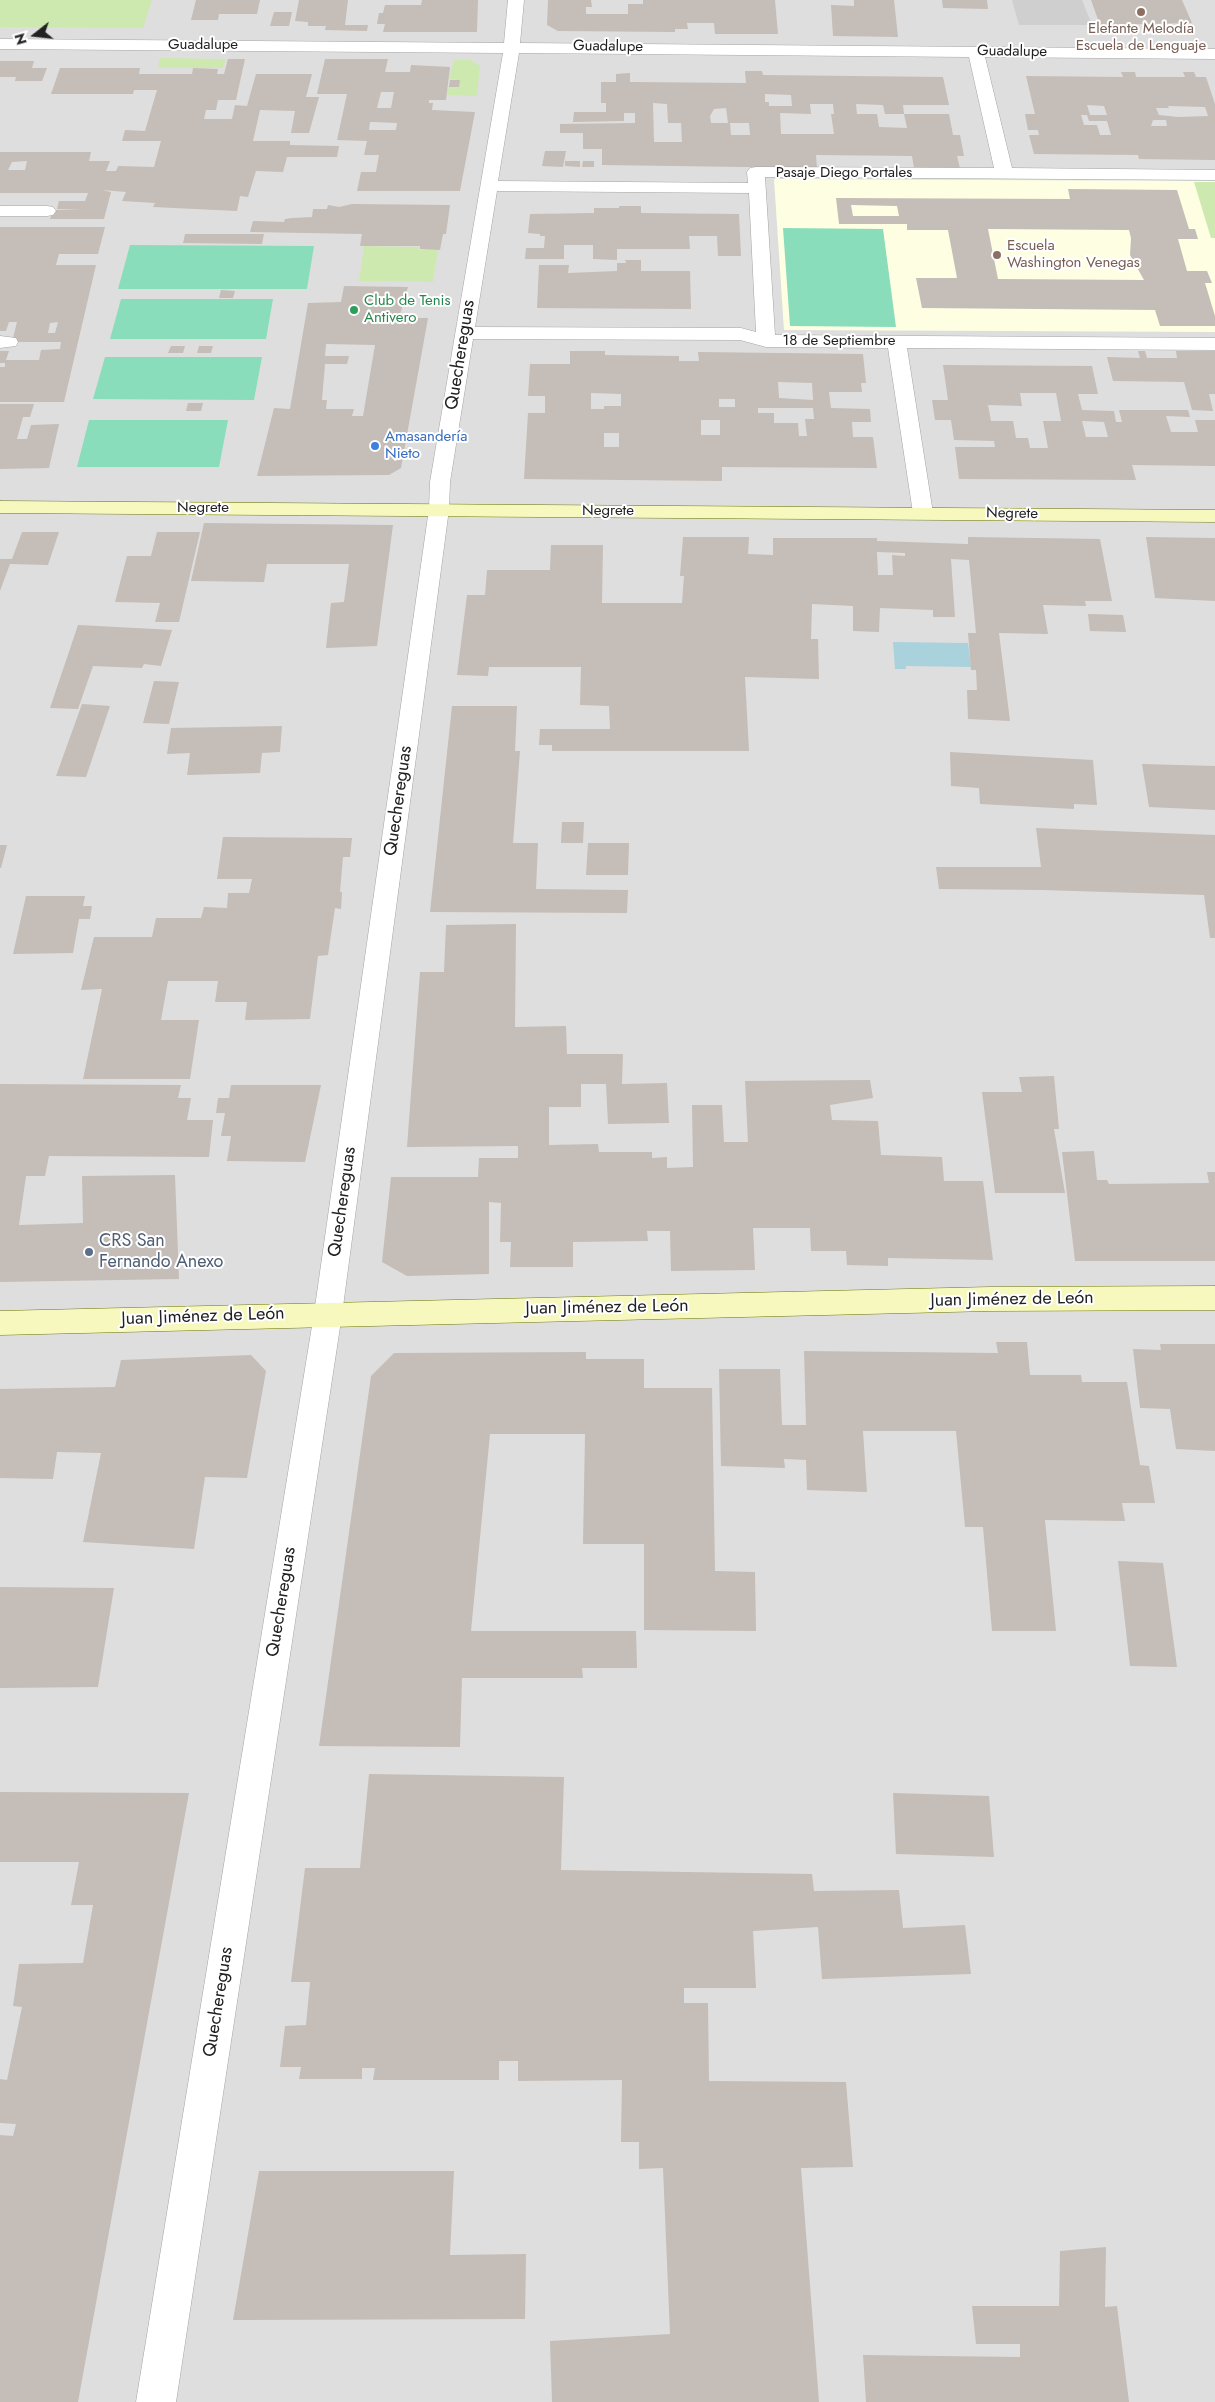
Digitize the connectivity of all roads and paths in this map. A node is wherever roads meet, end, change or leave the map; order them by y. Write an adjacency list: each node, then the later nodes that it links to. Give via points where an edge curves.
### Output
1 (516, 0): 3 (street, Quechereguas)
2 (0, 44): 3 (street, Guadalupe)
3 (512, 46): 4 (street, Guadalupe); 8 (street, Quechereguas)
4 (976, 51): 5 (street, Guadalupe); 6 (street)
5 (1215, 54)
6 (1004, 173): 7 (street, Pasaje Diego Portales); 9 (street, Pasaje Diego Portales, via 756,172)
7 (1215, 175)
8 (489, 186): 9 (street, Pasaje Diego Portales); 12 (street, Quechereguas)
9 (757, 188): 13 (street)
10 (0, 211): 11 (street)
11 (48, 211)
12 (464, 332): 13 (street, 18 de Septiembre, via 741,334); 17 (street, Quechereguas, via 440,482)
13 (766, 341): 14 (street, 18 de Septiembre)
14 (897, 342): 15 (street, 18 de Septiembre); 18 (street)
15 (1215, 344)
16 (0, 507): 17 (main road, Negrete)
17 (439, 509): 18 (main road, Negrete); 21 (street, Quechereguas)
18 (923, 513): 19 (main road, Negrete)
19 (1215, 516)
20 (1215, 1298): 21 (main road, Juan Jiménez de León, via 990,1299)
21 (328, 1314): 22 (main road, Juan Jiménez de León); 23 (street, Quechereguas)
22 (0, 1323)
23 (156, 2402)

